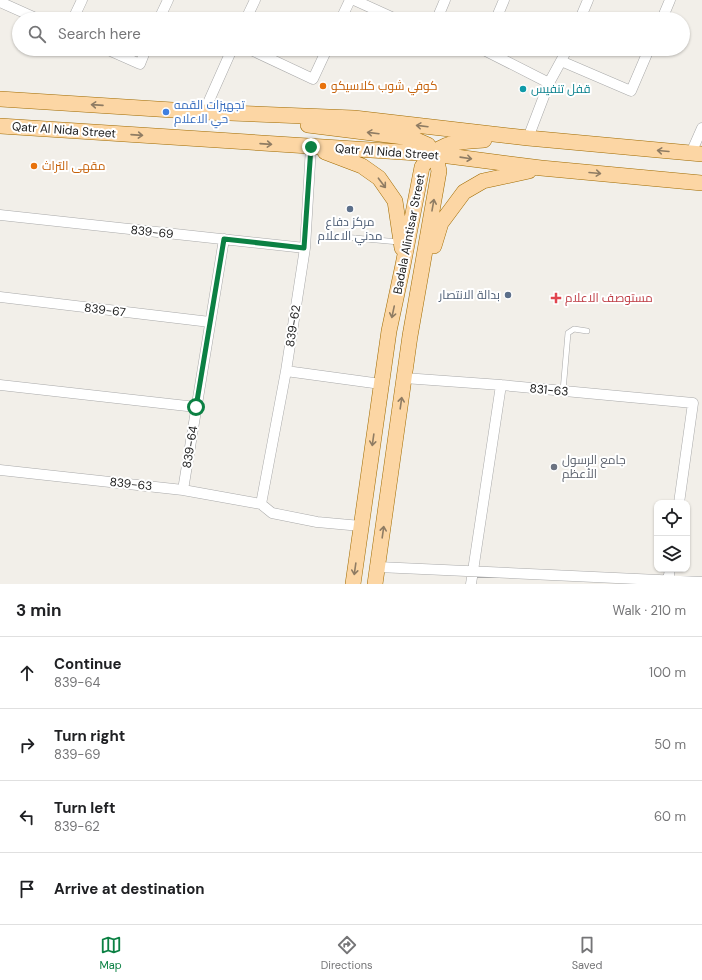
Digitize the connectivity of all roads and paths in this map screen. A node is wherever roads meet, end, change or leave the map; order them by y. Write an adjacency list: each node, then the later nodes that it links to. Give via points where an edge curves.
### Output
1 (82, 0): 12 (street)
2 (168, 0): 13 (street)
3 (255, 0): 14 (street)
4 (350, 0): 15 (street)
5 (354, 0): 16 (street)
6 (445, 0): 17 (street)
7 (504, 0): 18 (street)
8 (588, 0): 19 (street)
9 (670, 0): 20 (street)
10 (1, 2): 11 (street)
11 (23, 12)
12 (76, 12)
13 (162, 12)
14 (249, 12)
15 (344, 12)
16 (381, 12)
17 (440, 12)
18 (499, 12)
19 (583, 12)
20 (665, 12)
21 (122, 56): 22 (street, via 140,64)
22 (143, 56)
23 (229, 56): 32 (street)
24 (265, 56): 25 (street, via 313,79)
25 (324, 56)
26 (496, 56): 30 (street)
27 (564, 56): 29 (street)
28 (646, 56): 29 (street, via 631,92)
29 (561, 61): 30 (street)
30 (549, 83): 35 (street)
31 (0, 99): 32 (main road, one-way to 31)
32 (204, 112): 35 (main road, one-way to 32, via 354,118); 37 (main road, one-way to 32, via 428,146 412,138)
33 (0, 126): 36 (main road, Qatr Al Nida Street, one-way to 36)
34 (702, 128): 38 (street)
35 (528, 138): 37 (main road, via 453,142); 38 (main road, one-way to 35)
36 (311, 147): 37 (main road, Qatr Al Nida Street); 44 (main road, one-way to 44, via 362,166 379,178 395,201); 45 (street, 839-62)
37 (433, 154): 39 (main road, Qatr Al Nida Street, one-way to 39); 46 (main road, Badala Alintisar Street, via 422,167); 48 (main road, Badala Alintisar Street, one-way to 37, via 439,171)
38 (696, 154)
39 (541, 168): 40 (main road, Qatr Al Nida Street, one-way to 40); 48 (main road, via 483,181 464,192 441,223)
40 (702, 183)
41 (0, 215): 43 (street, 839-69)
42 (332, 236): 44 (lane)
43 (224, 239): 45 (street, 839-69); 49 (street, 839-64)
44 (402, 242): 46 (main road)
45 (304, 248): 53 (street, 839-62)
46 (403, 265): 51 (main road, Badala Alintisar Street, one-way to 51)
47 (0, 297): 49 (street, 839-67)
48 (416, 303): 52 (main road, Badala Alintisar Street)
49 (210, 322): 59 (street, 839-64)
50 (587, 330): 58 (lane, via 574,329 568,332)
51 (389, 331): 52 (main road); 55 (main road, Badala Alintisar Street)
52 (410, 336): 54 (main road, Badala Alintisar Street)
53 (286, 371): 55 (street); 63 (street, 839-62)
54 (404, 378): 57 (street, 831-63); 65 (main road, Badala Alintisar Street, one-way to 54)
55 (381, 384): 64 (main road, Badala Alintisar Street, one-way to 64)
56 (0, 385): 59 (street)
57 (501, 385): 58 (street, 831-63); 66 (street)
58 (563, 391): 62 (street, 831-63, via 693,403)
59 (196, 407): 61 (street, 839-64)
60 (0, 470): 61 (street, 839-63)
61 (182, 490): 63 (street, 839-63)
62 (679, 500)
63 (261, 504): 64 (street, via 272,513 316,522)
64 (361, 526): 72 (main road, Badala Alintisar Street, one-way to 72)
65 (378, 567): 66 (street); 73 (main road, Badala Alintisar Street)
66 (473, 571): 68 (street); 74 (street)
67 (670, 572): 70 (street)
68 (563, 580): 69 (street)
69 (607, 581): 70 (street)
70 (668, 581): 71 (street)
71 (702, 582)
72 (353, 584)
73 (375, 584)
74 (471, 584)

